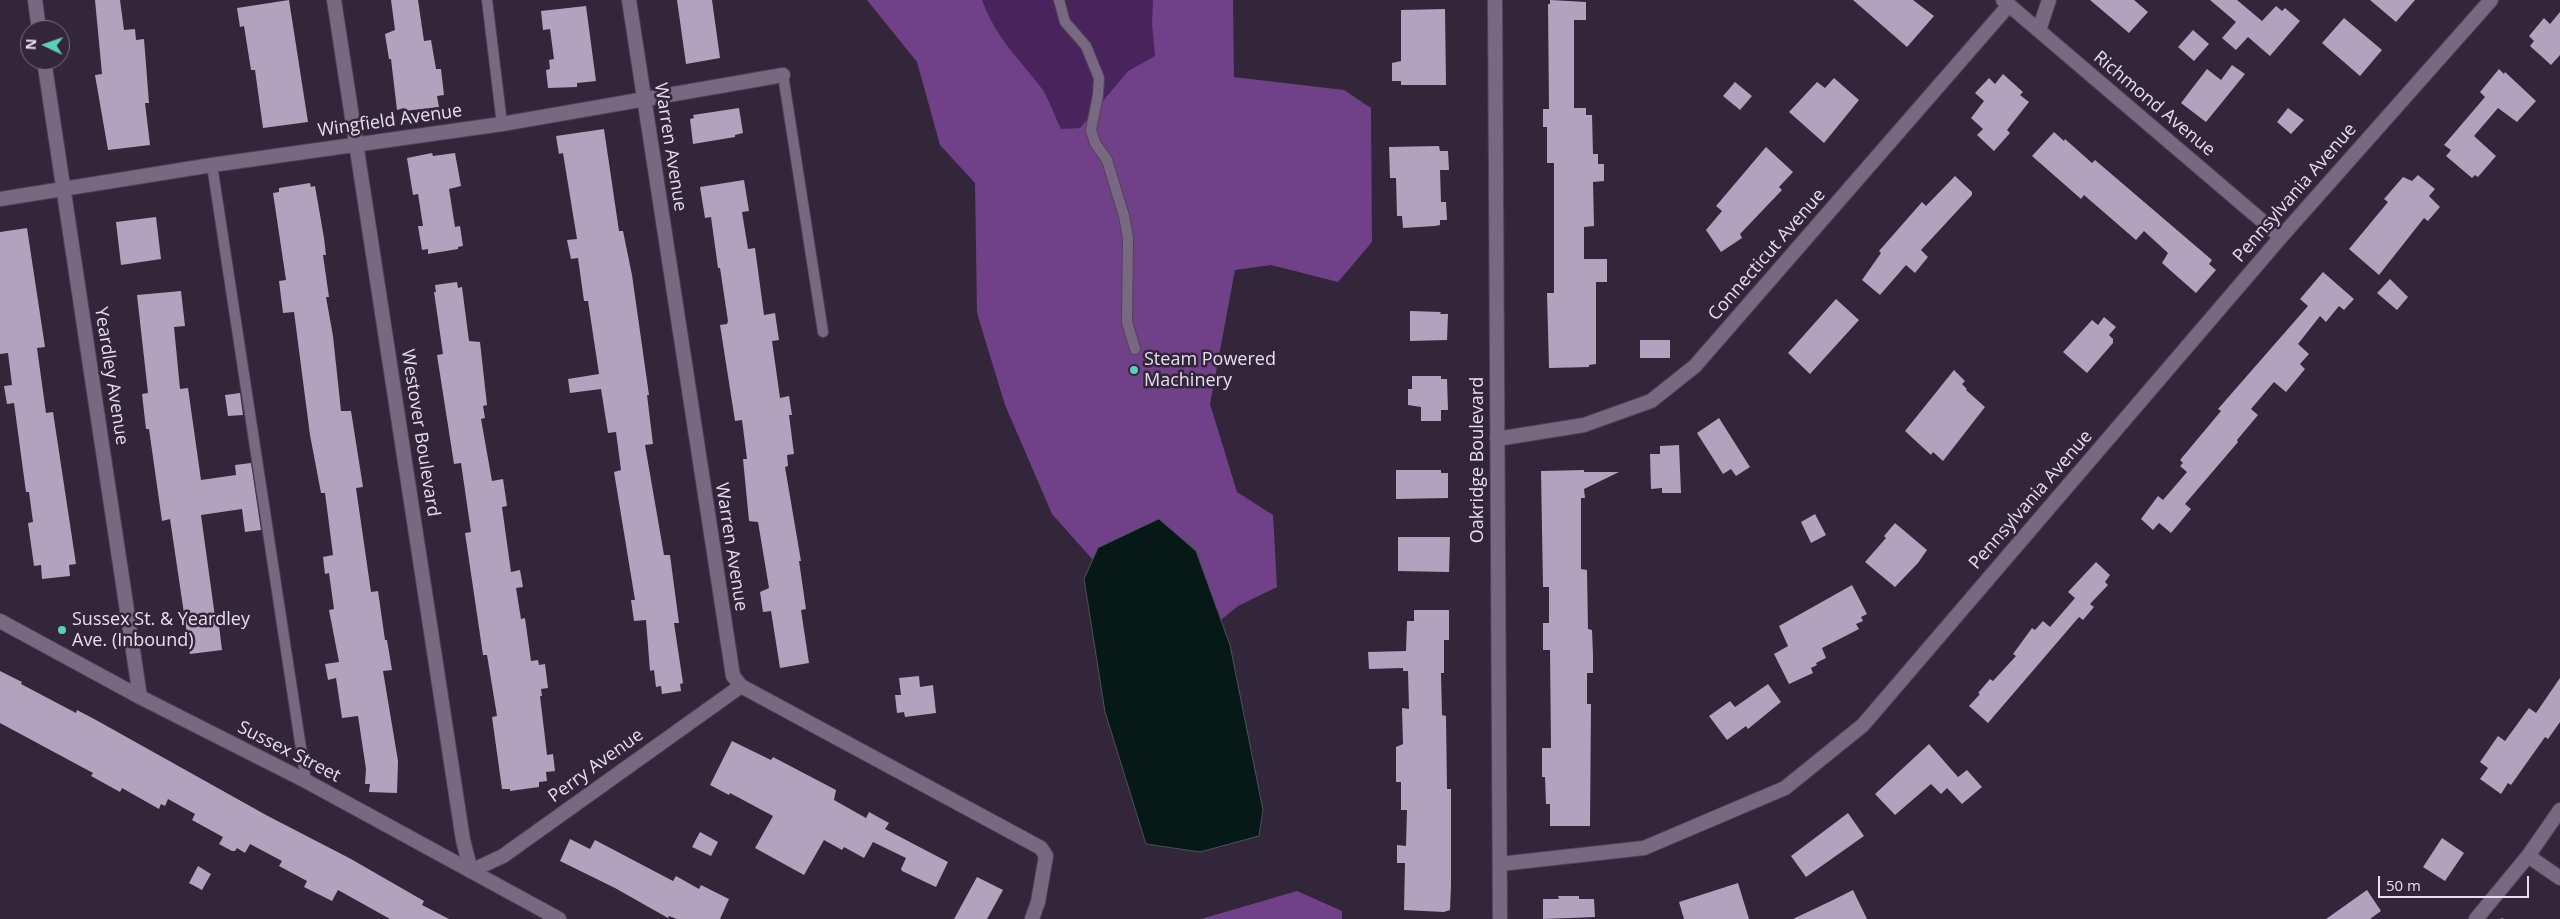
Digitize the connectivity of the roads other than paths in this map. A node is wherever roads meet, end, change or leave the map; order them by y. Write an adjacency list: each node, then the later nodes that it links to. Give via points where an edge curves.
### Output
1 (35, 0): 10 (street)
2 (334, 0): 16 (street, Westover Boulevard)
3 (487, 0): 15 (lane)
4 (629, 0): 14 (street, Warren Avenue)
5 (1060, 0): 22 (lane, via 1065,22 1086,46 1099,78 1091,130 1095,143 1107,160 1124,216 1128,238 1127,322)
6 (1494, 0): 23 (street, Oakridge Boulevard)
7 (2049, 0): 11 (street)
8 (2491, 0): 20 (street, Pennsylvania Avenue)
9 (2006, 3): 11 (street, Richmond Avenue); 23 (street, Connecticut Avenue, via 1695,366 1651,401 1584,425)
10 (38, 20)
11 (2039, 30): 20 (street, Richmond Avenue)
12 (46, 70): 18 (street, Yeardley Avenue)
13 (783, 75): 14 (street, Wingfield Avenue); 21 (lane)
14 (644, 101): 15 (street, Wingfield Avenue); 25 (street, Warren Avenue, via 729,661 733,676)
15 (502, 124): 16 (street, Wingfield Avenue)
16 (357, 145): 17 (street, Wingfield Avenue); 31 (street, Westover Boulevard)
17 (212, 165): 18 (street, Wingfield Avenue); 27 (lane)
18 (64, 190): 19 (street, Wingfield Avenue); 26 (street, Yeardley Avenue)
19 (0, 199)
20 (2281, 237): 30 (street, Pennsylvania Avenue, via 1863,725 1784,788 1644,848)
21 (823, 332)
22 (1135, 348)
23 (1497, 439): 30 (street, Oakridge Boulevard)
24 (0, 621): 26 (street, Sussex Street)
25 (741, 686): 31 (street, Perry Avenue, via 503,856); 34 (street, via 1041,848 1046,856 1045,871)
26 (140, 697): 27 (street, Sussex Street)
27 (306, 781): 31 (street, Sussex Street)
28 (2560, 810): 29 (street)
29 (2528, 856): 32 (street); 36 (street)
30 (1500, 864): 35 (street, Oakridge Boulevard)
31 (471, 871): 33 (street, Sussex Street)
32 (2560, 878)
33 (559, 919)
34 (1032, 919)
35 (1500, 919)
36 (2476, 919)

